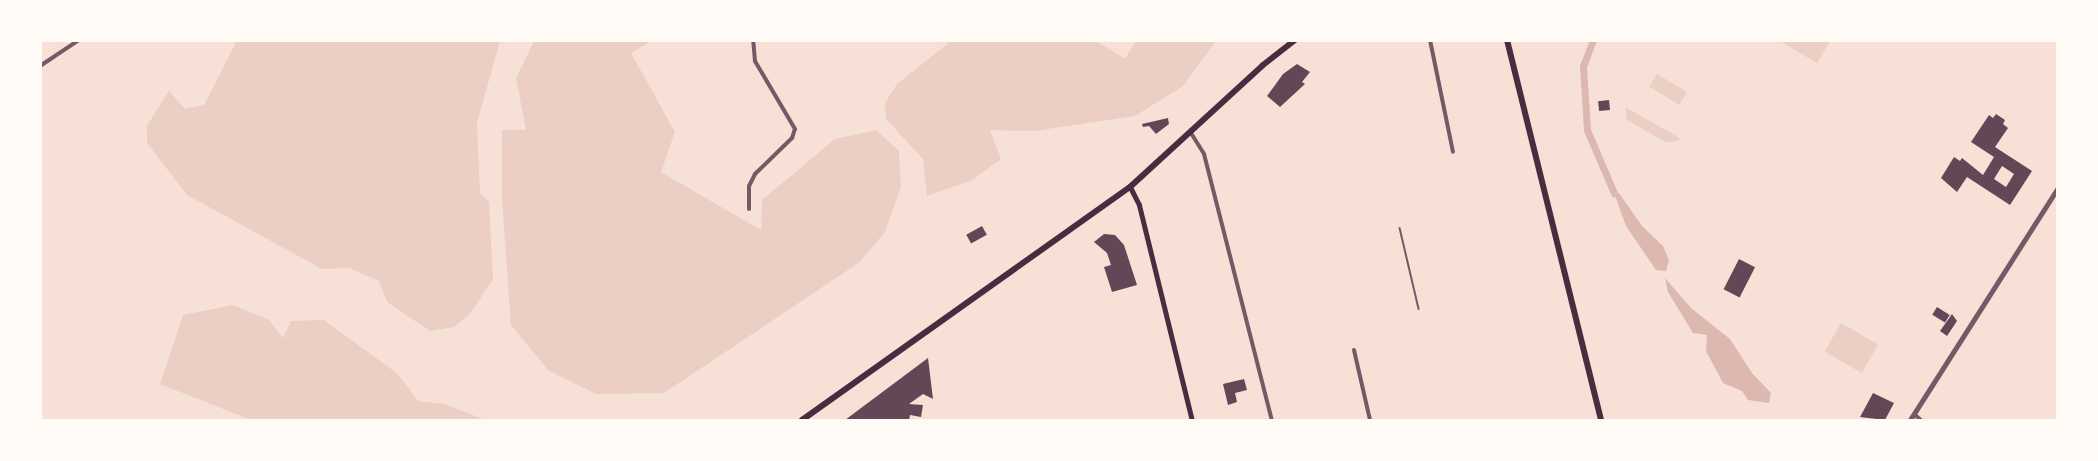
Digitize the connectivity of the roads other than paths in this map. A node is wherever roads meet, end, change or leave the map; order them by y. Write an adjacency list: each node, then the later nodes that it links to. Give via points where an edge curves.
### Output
1 (79, 40): 6 (street)
2 (753, 40): 11 (street, via 754,61 795,129 792,138 755,174 749,186)
3 (1295, 40): 7 (main road)
4 (1430, 40): 8 (street)
5 (1507, 40): 20 (main road)
6 (40, 66)
7 (1191, 133): 9 (main road); 18 (street, via 1204,154)
8 (1453, 152)
9 (1130, 187): 16 (main road); 17 (main road, via 1139,205)
10 (2058, 188): 15 (street)
11 (749, 209)
12 (1400, 228): 13 (lane)
13 (1419, 309)
14 (1354, 350): 19 (street)
15 (1914, 414): 21 (street); 22 (street)
16 (802, 420)
17 (1192, 420)
18 (1272, 420)
19 (1370, 420)
20 (1601, 420)
21 (1910, 420)
22 (1921, 420)

